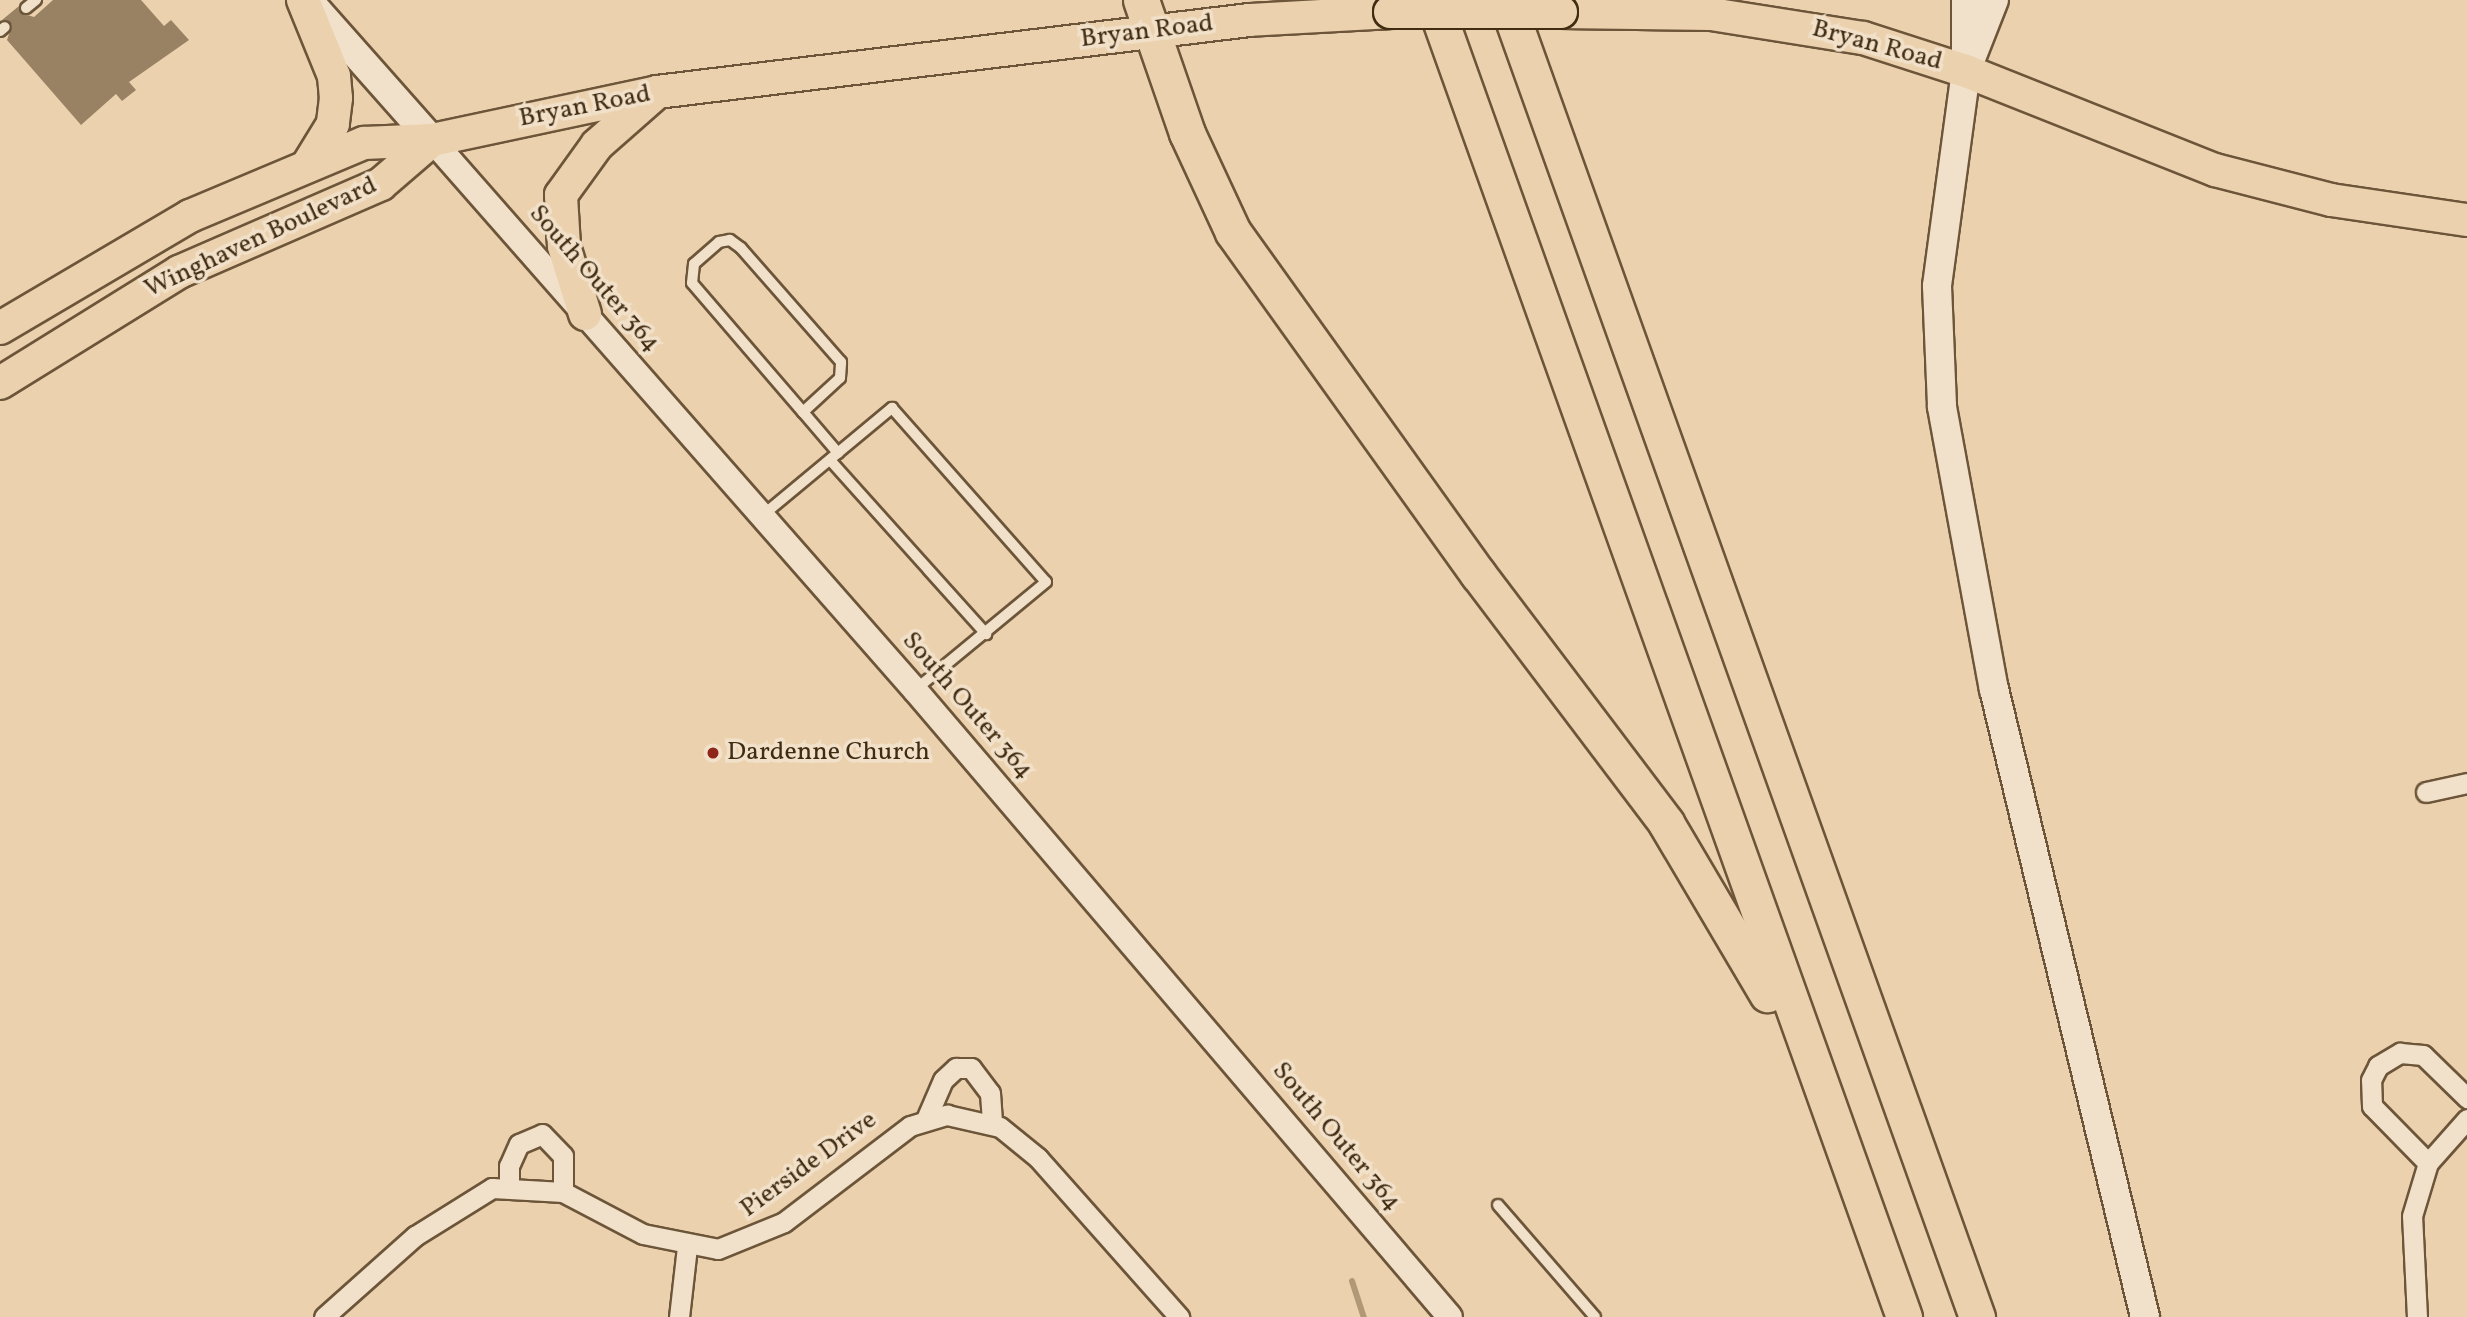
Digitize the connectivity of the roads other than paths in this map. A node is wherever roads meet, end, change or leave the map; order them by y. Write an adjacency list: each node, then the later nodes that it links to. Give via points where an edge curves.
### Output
1 (36, 0): 8 (lane)
2 (305, 0): 13 (main road); 14 (main road, via 334,76 337,99 333,124)
3 (1433, 0): 30 (highway)
4 (1506, 0): 12 (highway)
5 (1521, 0): 12 (highway)
6 (1966, 0): 10 (main road)
7 (1994, 0): 10 (main road)
8 (26, 8)
9 (1145, 16): 10 (main road, Bryan Road, bridge, via 1561,12 1770,19 1863,38); 11 (main road, Bryan Road); 30 (highway, via 1233,232 1693,862)
10 (1966, 71): 15 (main road, Bryan Road, via 2215,170 2331,200); 43 (main road, via 1937,286 1942,407 1994,689)
11 (657, 92): 13 (main road, Bryan Road); 16 (main road, via 597,145 561,195 564,246)
12 (1553, 127): 42 (highway)
13 (432, 140): 14 (main road, Winghaven Boulevard, via 364,143); 16 (street, South Outer 364); 18 (main road, Winghaven Boulevard, via 381,184 178,272)
14 (309, 163): 17 (main road, Winghaven Boulevard, via 122,252)
15 (2467, 220)
16 (585, 314): 21 (street, South Outer 364)
17 (0, 328)
18 (0, 383)
19 (803, 412): 19 (lane, via 692,283 694,264 719,242 730,240 741,248 841,362 840,378); 20 (lane)
20 (834, 457): 21 (lane); 22 (lane); 22 (lane, via 892,408 1046,582)
21 (763, 515): 23 (street, South Outer 364)
22 (986, 634): 23 (lane)
23 (915, 690): 39 (street, South Outer 364)
24 (2467, 783): 25 (street)
25 (2427, 793)
26 (2467, 1098): 31 (street, via 2423,1055 2400,1053 2378,1066 2372,1106)
27 (927, 1117): 29 (street, via 967,1116); 29 (street, via 943,1080 956,1068 971,1068 990,1093); 35 (street, Pierside Drive, via 762,1234 718,1249)
28 (2467, 1119): 31 (street)
29 (992, 1124): 38 (street, via 1076,1196)
30 (1838, 1131): 41 (highway)
31 (2428, 1163): 44 (street, via 2412,1216)
32 (509, 1186): 33 (street, Pierside Drive); 33 (street, via 509,1166 519,1144 542,1134 563,1156); 36 (street, Pierside Drive, via 492,1188 415,1236)
33 (563, 1192): 35 (street, Pierside Drive, via 643,1234)
34 (1498, 1205): 40 (lane)
35 (687, 1247): 37 (street)
36 (324, 1317)
37 (679, 1317)
38 (1179, 1317)
39 (1450, 1317)
40 (1595, 1317)
41 (1904, 1317)
42 (1977, 1317)
43 (2146, 1317)
44 (2417, 1317)

